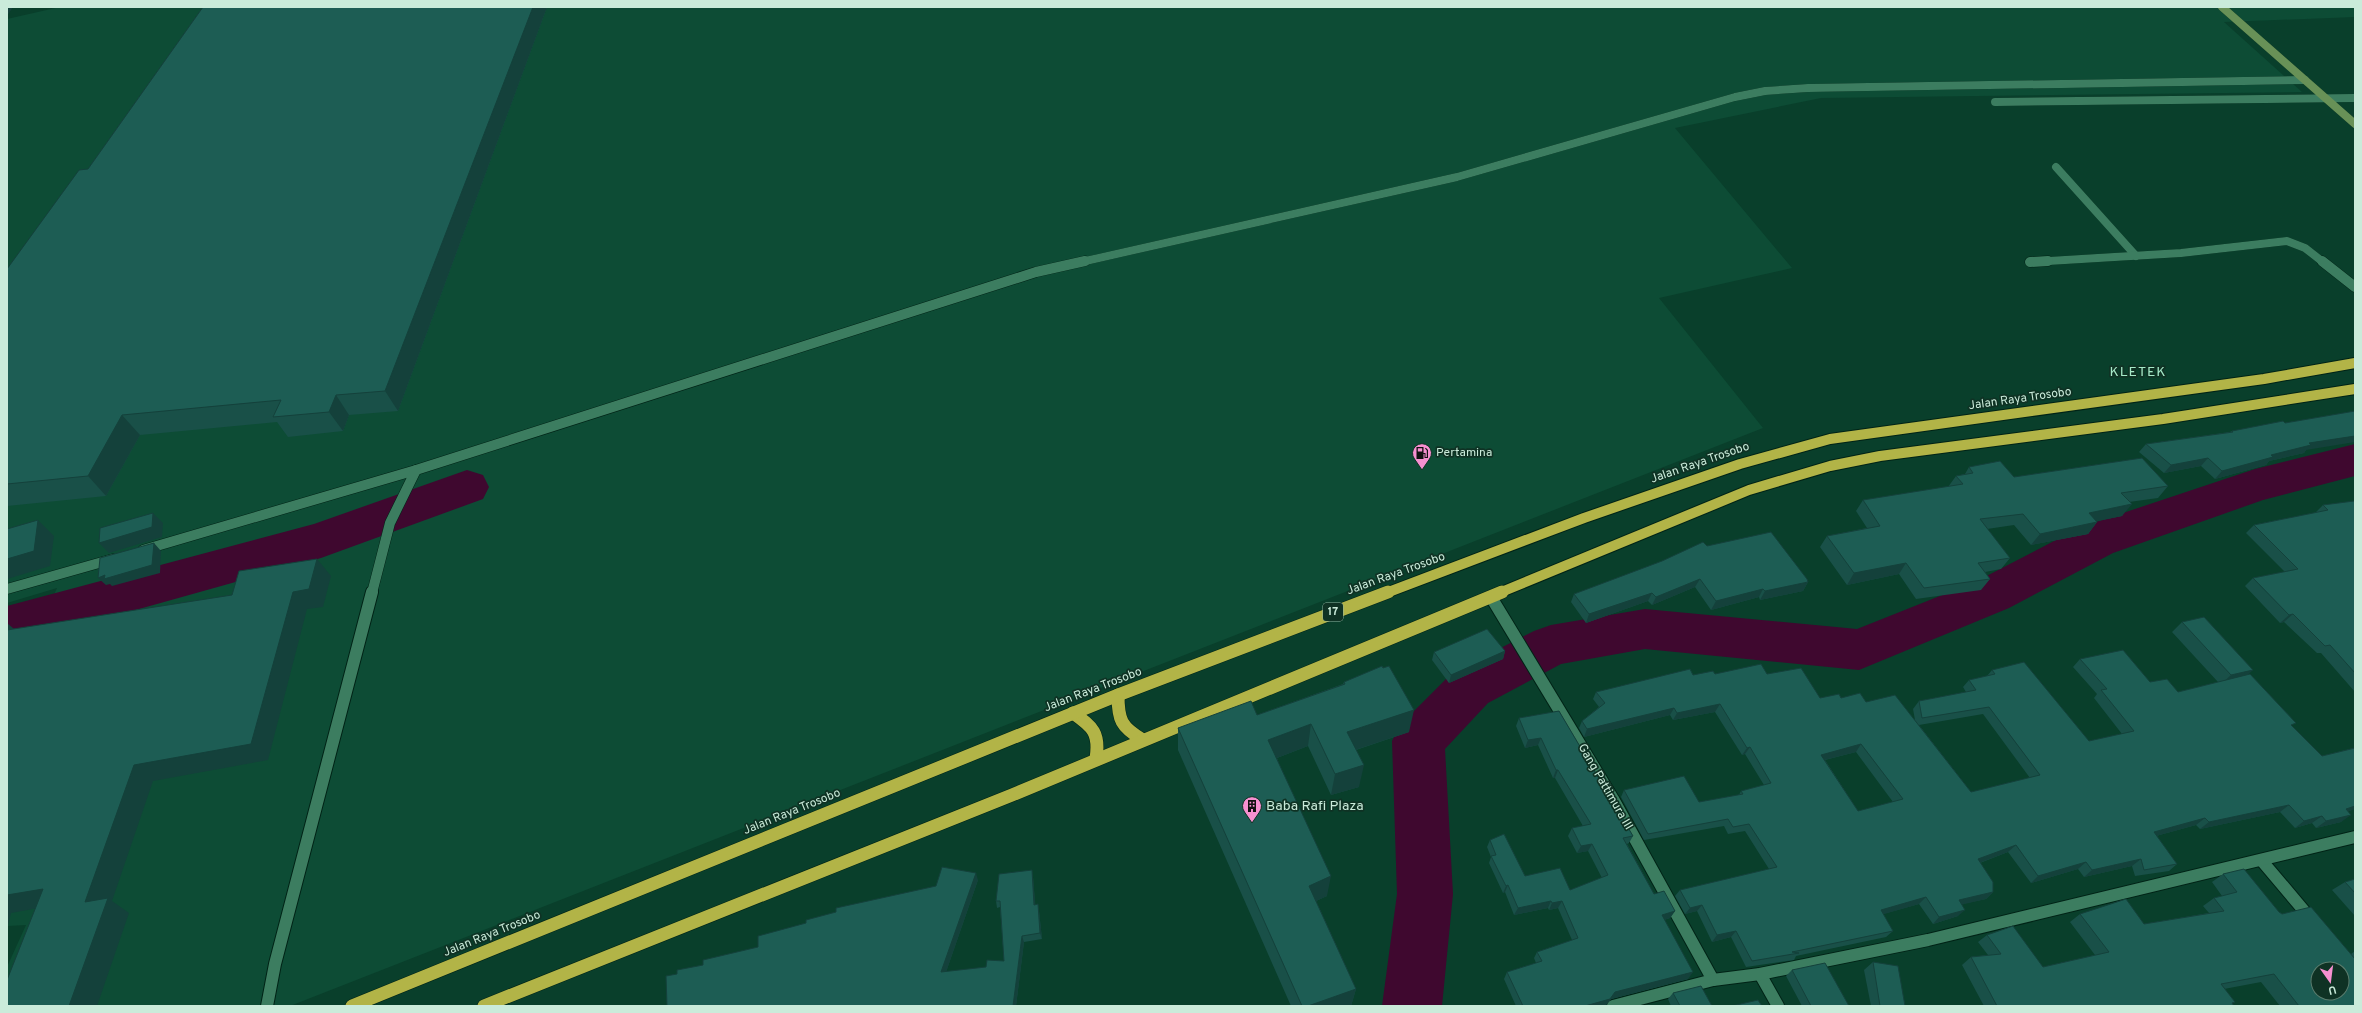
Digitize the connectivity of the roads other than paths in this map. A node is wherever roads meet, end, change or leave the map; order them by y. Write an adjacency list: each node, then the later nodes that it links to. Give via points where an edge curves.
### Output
1 (2222, 7): 2 (main road)
2 (2307, 82): 3 (street); 4 (main road)
3 (2037, 89): 6 (street); 15 (street, via 1808,88 1765,91 1735,97 1472,173 1036,272)
4 (2323, 96): 5 (street); 6 (street); 8 (main road)
5 (2355, 98)
6 (2046, 100): 7 (street)
7 (1995, 102)
8 (2355, 124)
9 (2056, 167): 10 (street)
10 (2136, 256): 11 (street); 12 (street, via 2287,241 2306,248)
11 (2030, 262)
12 (2355, 286)
13 (2355, 364): 20 (highway, Jalan Raya Trosobo / 17, via 1830,439 1790,449 1584,518)
14 (2355, 389): 19 (highway, via 1834,464 1749,490)
15 (416, 470): 16 (street); 29 (street, via 390,524 275,964)
16 (135, 552)
17 (120, 556): 18 (street)
18 (7, 589)
19 (1491, 597): 22 (highway); 28 (street, Gang Pattimura III, via 1613,799)
20 (1118, 695): 21 (highway, Jalan Raya Trosobo / 17); 22 (highway, via 1118,716 1125,730)
21 (1073, 713): 23 (highway, via 1091,726 1099,742); 30 (highway, Jalan Raya Trosobo / 17)
22 (1143, 740): 23 (highway)
23 (1096, 759): 31 (highway)
24 (2355, 837): 25 (street)
25 (2262, 861): 26 (street); 27 (street, via 1928,940)
26 (2319, 928)
27 (1760, 974): 28 (street); 33 (street)
28 (1713, 980): 32 (street)
29 (267, 1006)
30 (352, 1006)
31 (484, 1006)
32 (1613, 1006)
33 (1778, 1006)

